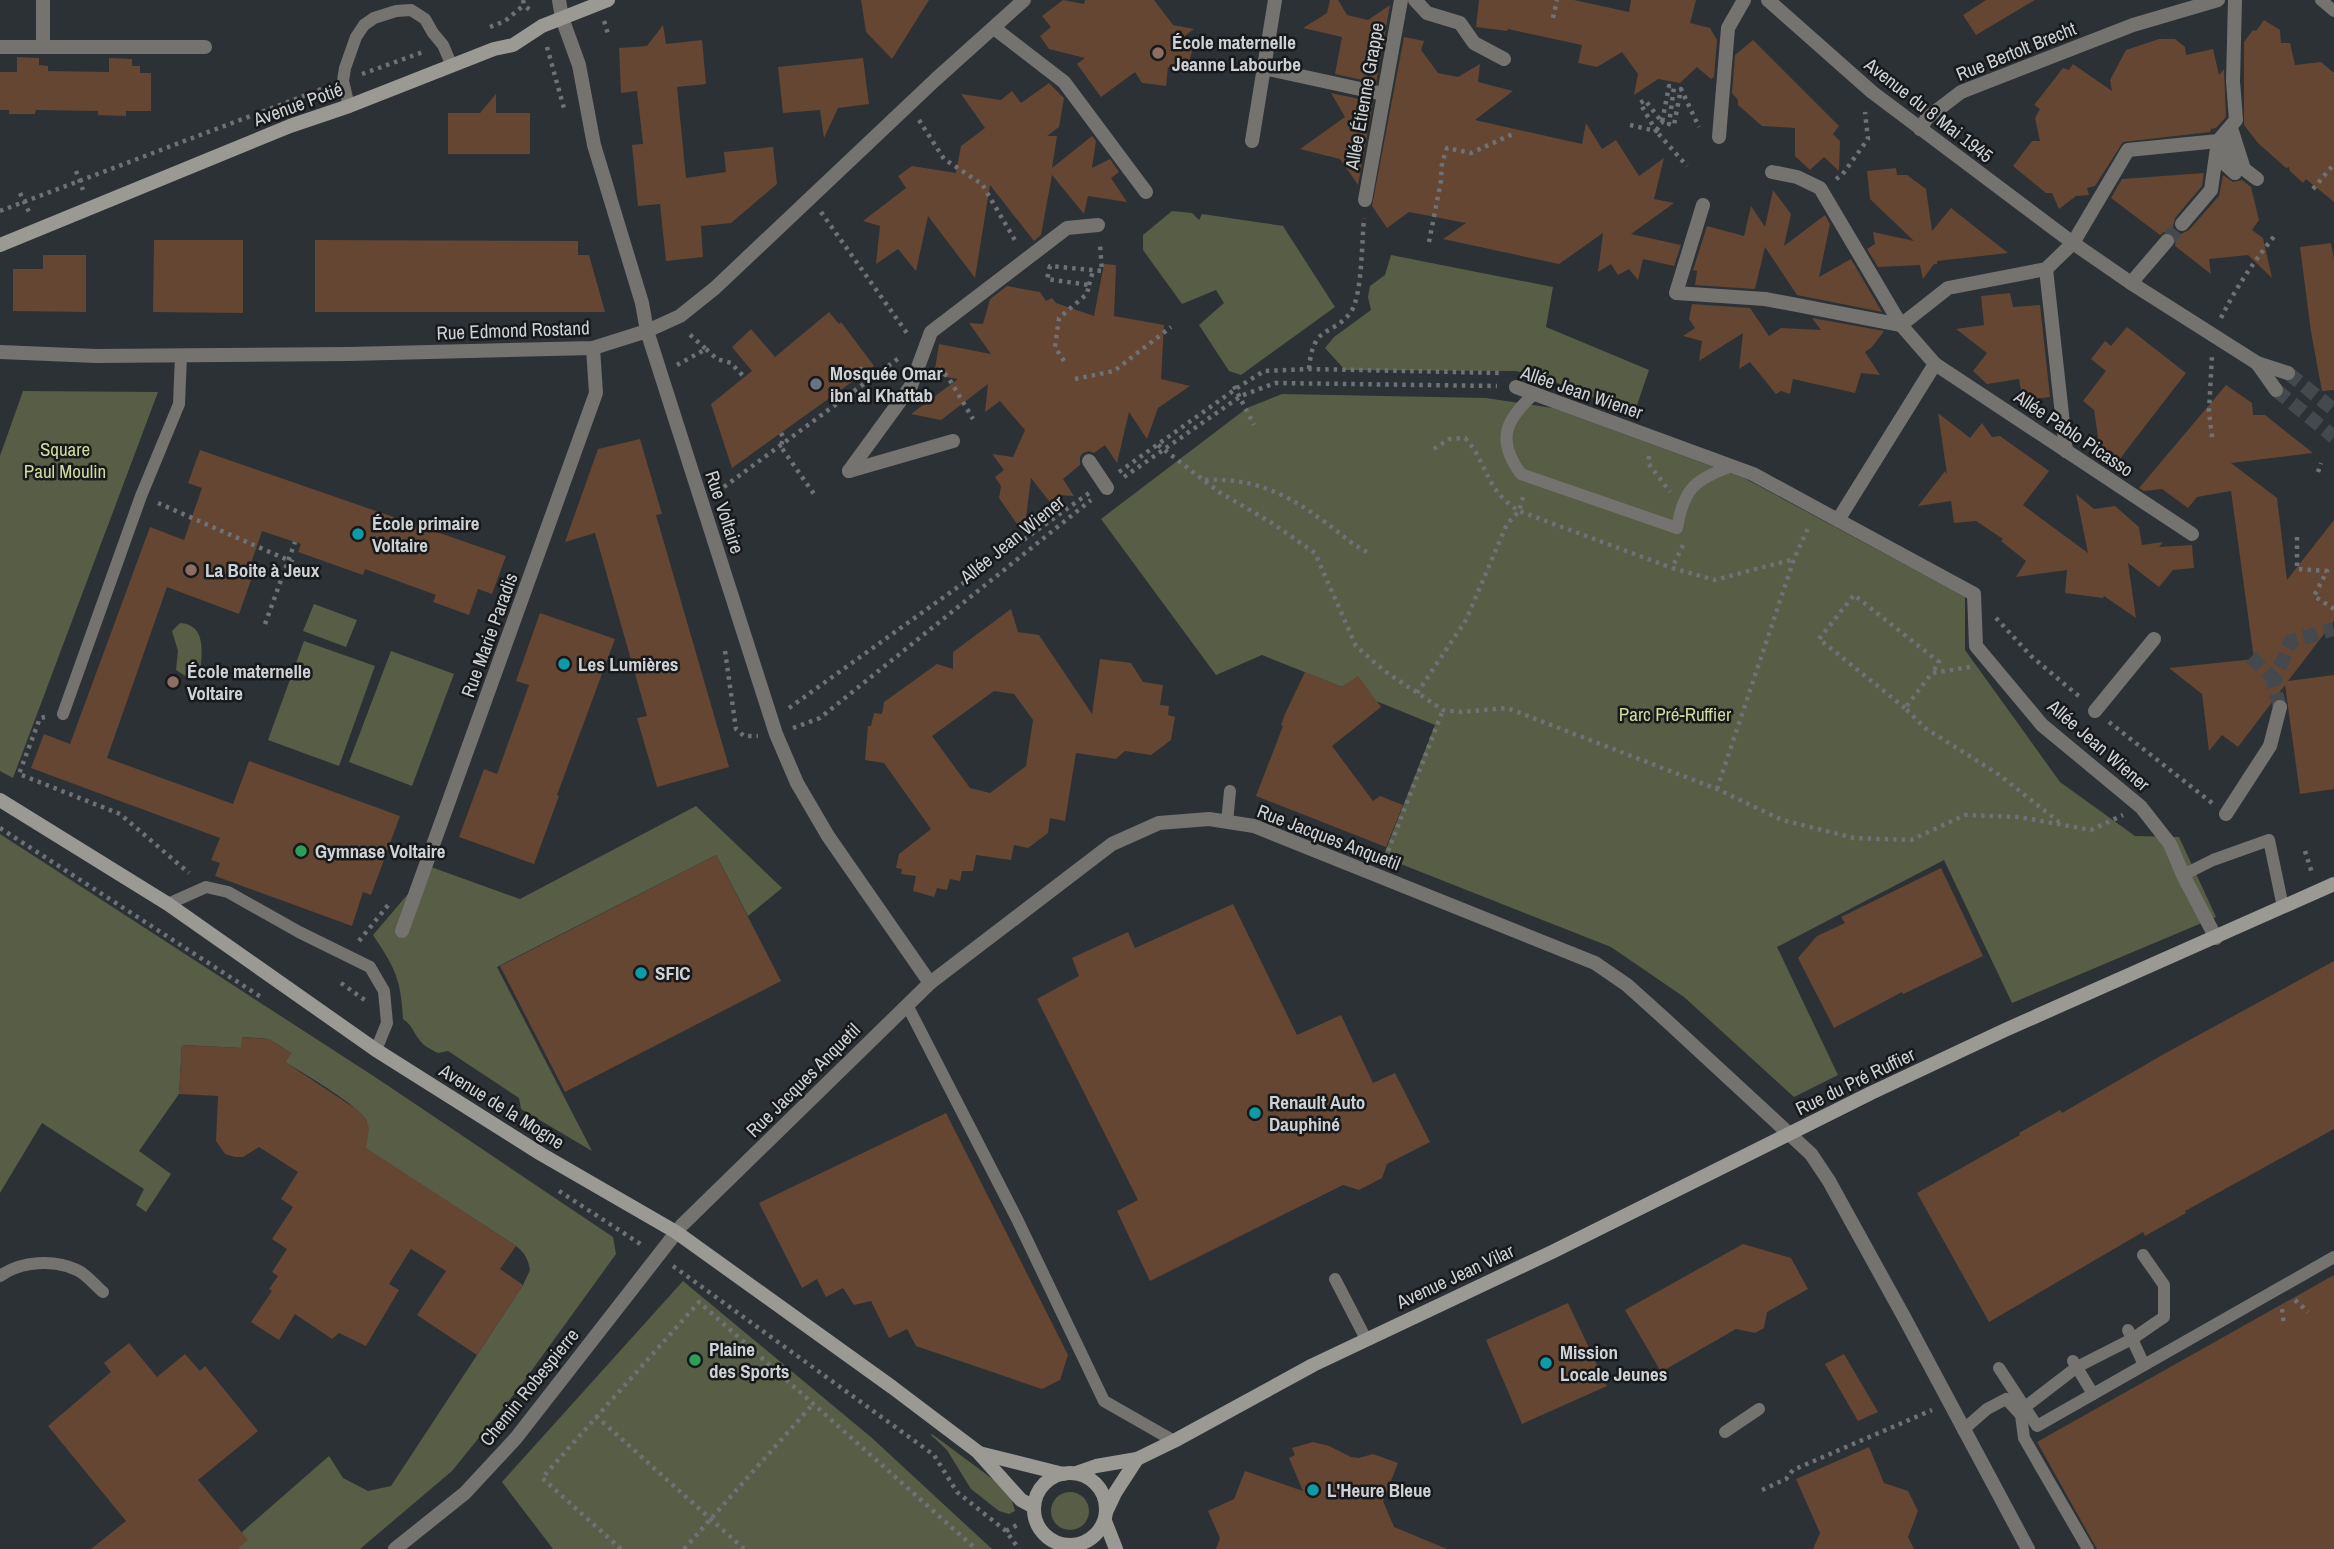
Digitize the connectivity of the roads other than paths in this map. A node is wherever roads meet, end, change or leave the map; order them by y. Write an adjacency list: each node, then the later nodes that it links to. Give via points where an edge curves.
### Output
1 (43, 0): 17 (street)
2 (559, 0): 14 (street, Rue Voltaire)
3 (608, 0): 14 (main road, Avenue Potié)
4 (1024, 0): 15 (street, Rue Edmond Rostand)
5 (1275, 0): 21 (street)
6 (1401, 0): 22 (street, Allée Étienne Grappe)
7 (1415, 0): 19 (street, via 1427,13 1460,23 1474,43)
8 (1744, 0): 25 (street, via 1728,28)
9 (1768, 0): 24 (street, Avenue du 8 Mai 1945)
10 (2218, 0): 24 (street, Rue Bertolt Brecht, via 2133,25 1961,92)
11 (2235, 0): 27 (street, via 2236,120)
12 (2321, 0): 13 (lane)
13 (2334, 11)
14 (562, 18): 20 (main road, Avenue Potié, via 513,45); 41 (street, Rue Voltaire, via 579,65 594,145)
15 (994, 28): 30 (street, via 1064,82); 41 (street, Rue Edmond Rostand, via 715,288 680,316)
16 (0, 47): 17 (street)
17 (43, 47): 18 (street)
18 (205, 47)
19 (1504, 59)
20 (452, 66): 23 (main road, Avenue Potié); 23 (lane, via 425,19 411,10 374,18 356,37 343,81)
21 (1264, 68): 22 (street); 26 (street)
22 (1383, 94): 31 (street, Allée Étienne Grappe)
23 (349, 106): 37 (main road, Avenue Potié)
24 (1920, 129): 36 (street, Avenue du 8 Mai 1945)
25 (1711, 136)
26 (1252, 141)
27 (2217, 141): 29 (street, via 2223,162 2235,173 2229,142 2232,131 2244,169); 33 (street, via 2211,190); 36 (street, via 2128,150)
28 (1772, 172): 40 (street, Allée Pablo Picasso, via 1820,188)
29 (2257, 179)
30 (1146, 192)
31 (1366, 200)
32 (1703, 205): 40 (street, via 1676,293 1765,299)
33 (2182, 224)
34 (1098, 225): 51 (street, via 1067,228 931,332 919,350 911,386 849,471)
35 (2167, 240): 39 (street)
36 (2073, 243): 38 (street); 39 (street, Avenue du 8 Mai 1945)
37 (0, 245)
38 (2046, 269): 40 (street, via 1948,288); 52 (street)
39 (2131, 283): 45 (street, Avenue du 8 Mai 1945)
40 (1901, 325): 46 (street, Allée Pablo Picasso)
41 (647, 331): 42 (street, Rue Edmond Rostand); 72 (street, Rue Voltaire, via 776,734 797,783 828,836)
42 (593, 348): 44 (street, Rue Edmond Rostand); 70 (street, Rue Marie Paradis, via 596,393)
43 (0, 352): 44 (street, Rue Edmond Rostand)
44 (181, 355): 61 (lane, via 179,404)
45 (2257, 363): 47 (street, Avenue du 8 Mai 1945); 49 (street, Avenue du 8 Mai 1945)
46 (1935, 364): 52 (street, Allée Pablo Picasso); 56 (street)
47 (2288, 373)
48 (1516, 387): 50 (street, Allée Jean Wiener)
49 (2276, 390)
50 (1534, 394): 54 (street, Allée Jean Wiener); 54 (lane, via 1516,410 1505,440 1521,474 1677,527 1680,507 1694,483)
51 (953, 441)
52 (2066, 451): 57 (street, Allée Pablo Picasso)
53 (1089, 461): 55 (street)
54 (1732, 466): 56 (street, Allée Jean Wiener)
55 (1105, 485)
56 (1838, 520): 66 (street, Allée Jean Wiener, via 1974,594 1976,646 2042,725 2141,807 2170,844)
57 (2192, 534)
58 (2154, 639): 60 (street)
59 (2280, 706): 64 (street, via 2270,746)
60 (2095, 710)
61 (63, 714)
62 (1230, 790): 65 (lane)
63 (0, 800): 68 (main road, Avenue de la Mogne)
64 (2226, 814)
65 (1227, 822): 72 (street, Rue Jacques Anquetil, via 1159,823 1112,845); 75 (street, Rue Jacques Anquetil, via 1254,826 1595,963 1641,998)
66 (2183, 876): 69 (lane, via 2269,840); 71 (street, Allée Jean Wiener)
67 (2334, 884): 69 (main road, Rue du Pré Ruffier)
68 (168, 904): 74 (main road, Avenue de la Mogne); 74 (lane, via 206,887 228,892 370,967 384,991 387,1023)
69 (2283, 907): 71 (main road, Rue du Pré Ruffier)
70 (402, 931)
71 (2216, 938): 75 (main road, Rue du Pré Ruffier, via 2005,1030)
72 (930, 983): 73 (street, Rue Jacques Anquetil)
73 (907, 1005): 76 (street, Rue Jacques Anquetil); 92 (lane, via 1104,1401)
74 (376, 1051): 76 (main road, Avenue de la Mogne)
75 (1791, 1135): 83 (main road, Avenue Jean Vilar); 90 (street, Rue du Pré Ruffier, via 1829,1181)
76 (676, 1233): 93 (main road, Avenue de la Mogne); 99 (street, Chemin Robespierre, via 516,1438 465,1493)
77 (2143, 1255): 82 (lane, via 2164,1285 2164,1317)
78 (2334, 1257): 85 (lane)
79 (0, 1276): 81 (lane, via 44,1262 77,1270)
80 (1335, 1279): 83 (lane)
81 (103, 1292)
82 (2130, 1334): 84 (lane); 85 (lane)
83 (1366, 1339): 92 (main road, Avenue Jean Vilar)
84 (2075, 1364): 87 (lane); 89 (lane)
85 (2144, 1366): 87 (lane)
86 (1999, 1368): 89 (lane)
87 (2093, 1394): 89 (lane, via 2037,1426)
88 (1759, 1409): 91 (lane)
89 (2023, 1411): 90 (lane, via 2006,1399); 102 (lane, via 2024,1438)
90 (1963, 1430): 101 (street, Rue du Pré Ruffier)
91 (1725, 1432)
92 (1174, 1441): 94 (main road, Avenue Jean Vilar)
93 (978, 1452): 95 (main road, Avenue de la Mogne); 96 (main road, Avenue de la Mogne, via 1021,1500)
94 (1137, 1459): 95 (main road); 97 (main road)
95 (1070, 1473): 96 (main road, via 1043,1485); 97 (main road, via 1095,1483 1105,1501)
96 (1034, 1507): 98 (main road, via 1038,1528 1056,1543)
97 (1106, 1516): 98 (main road, via 1099,1532); 100 (main road)
98 (1074, 1547)
99 (395, 1549)
100 (1116, 1549)
101 (2028, 1549)
102 (2088, 1549)

